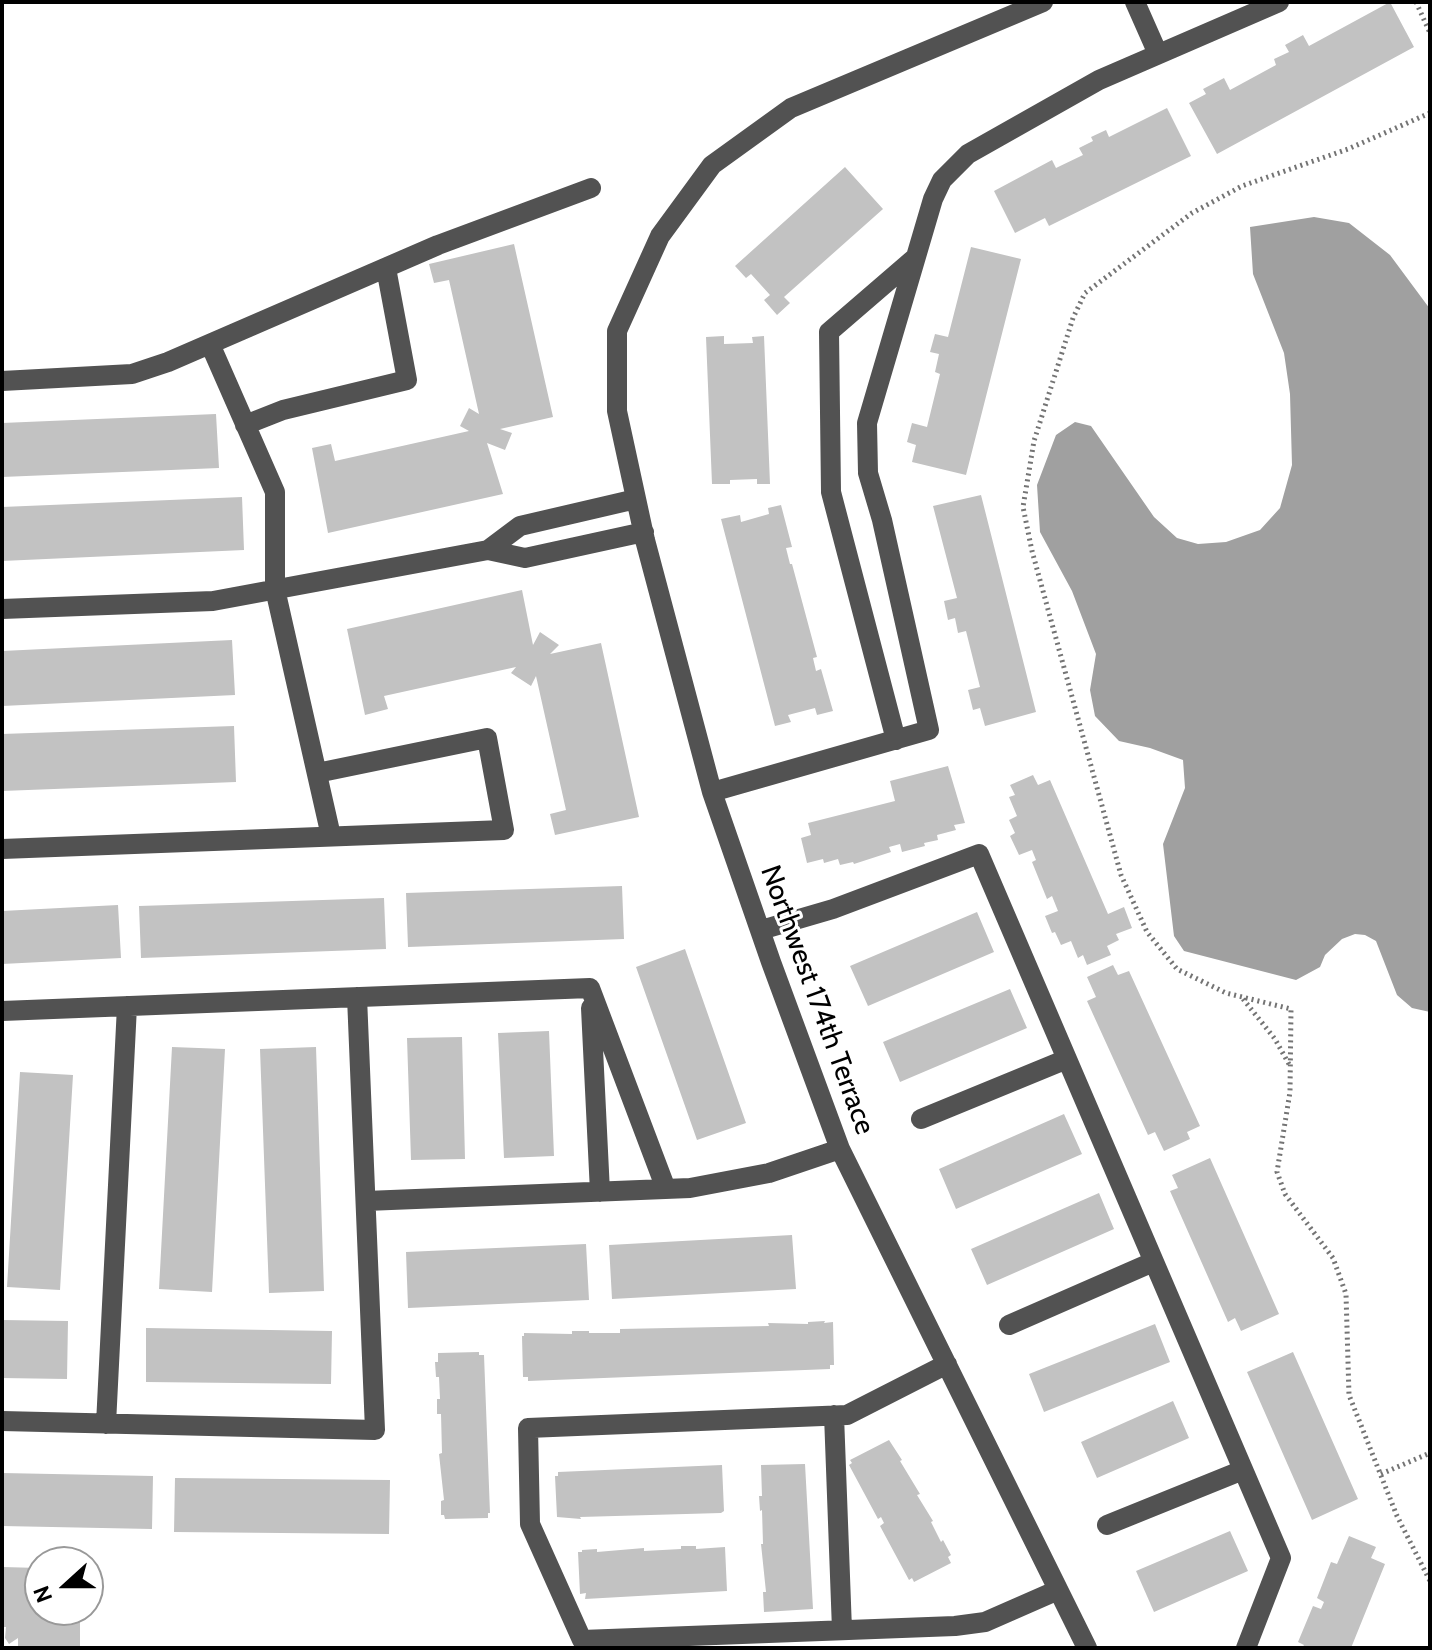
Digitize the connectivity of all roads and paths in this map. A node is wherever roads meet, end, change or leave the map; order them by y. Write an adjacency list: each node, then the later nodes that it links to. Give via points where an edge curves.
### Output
1 (1043, 2): 14 (street, Northwest 174th Terrace, via 791,108 712,165 660,236 617,331 617,411)
2 (1135, 2): 6 (street)
3 (1279, 2): 6 (street)
4 (1416, 2): 5 (path)
5 (1430, 33)
6 (1158, 54): 9 (street, via 1099,80 968,154 942,180)
7 (1430, 113): 27 (path, via 1242,186 1192,213 1085,293 1034,441 1023,507 1121,875 1147,932 1177,969)
8 (591, 188): 10 (street)
9 (916, 257): 19 (street, via 867,423 868,473 929,730); 19 (street, via 829,332 831,492)
10 (386, 268): 11 (street); 13 (street, via 407,380 283,410)
11 (210, 344): 12 (street, via 132,374); 13 (street)
12 (2, 381)
13 (245, 425): 17 (street, via 275,492)
14 (636, 499): 15 (street, Northwest 174th Terrace); 16 (street, via 520,526)
15 (644, 532): 16 (street, via 525,558); 21 (street, Northwest 174th Terrace)
16 (488, 550): 17 (street)
17 (275, 589): 18 (street, via 213,601); 20 (street)
18 (2, 609)
19 (896, 740): 21 (street)
20 (317, 773): 22 (street); 22 (street, via 487,738 504,830)
21 (712, 792): 24 (street, Northwest 174th Terrace)
22 (331, 836): 23 (street)
23 (2, 849)
24 (761, 930): 30 (street, via 979,854); 33 (street, Northwest 174th Terrace)
25 (590, 988): 26 (street); 34 (street); 35 (street)
26 (357, 997): 28 (street); 36 (street)
27 (1242, 997): 31 (path); 31 (path, via 1291,1009)
28 (127, 1006): 29 (street); 42 (street)
29 (2, 1011)
30 (1067, 1059): 32 (street); 37 (street)
31 (1290, 1067): 45 (path, via 1277,1172 1285,1194 1333,1258 1342,1282 1349,1395)
32 (921, 1119)
33 (840, 1149): 34 (street, via 769,1173); 39 (street, Northwest 174th Terrace)
34 (666, 1189): 35 (street)
35 (600, 1192): 36 (street)
36 (366, 1201): 42 (street, via 375,1430)
37 (1153, 1262): 38 (street); 44 (street)
38 (1009, 1325)
39 (947, 1364): 40 (street, via 847,1415); 48 (street, Northwest 174th Terrace)
40 (834, 1415): 49 (street); 49 (street, via 528,1428 530,1524 582,1640)
41 (2, 1421): 42 (street)
42 (106, 1424)
43 (1430, 1453): 45 (path)
44 (1243, 1470): 46 (street); 51 (street, via 1281,1558)
45 (1381, 1474): 47 (path)
46 (1107, 1525)
47 (1430, 1581)
48 (1058, 1590): 49 (street, via 985,1622); 50 (street, Northwest 174th Terrace)
49 (842, 1630)
50 (1087, 1648)
51 (1246, 1648)

